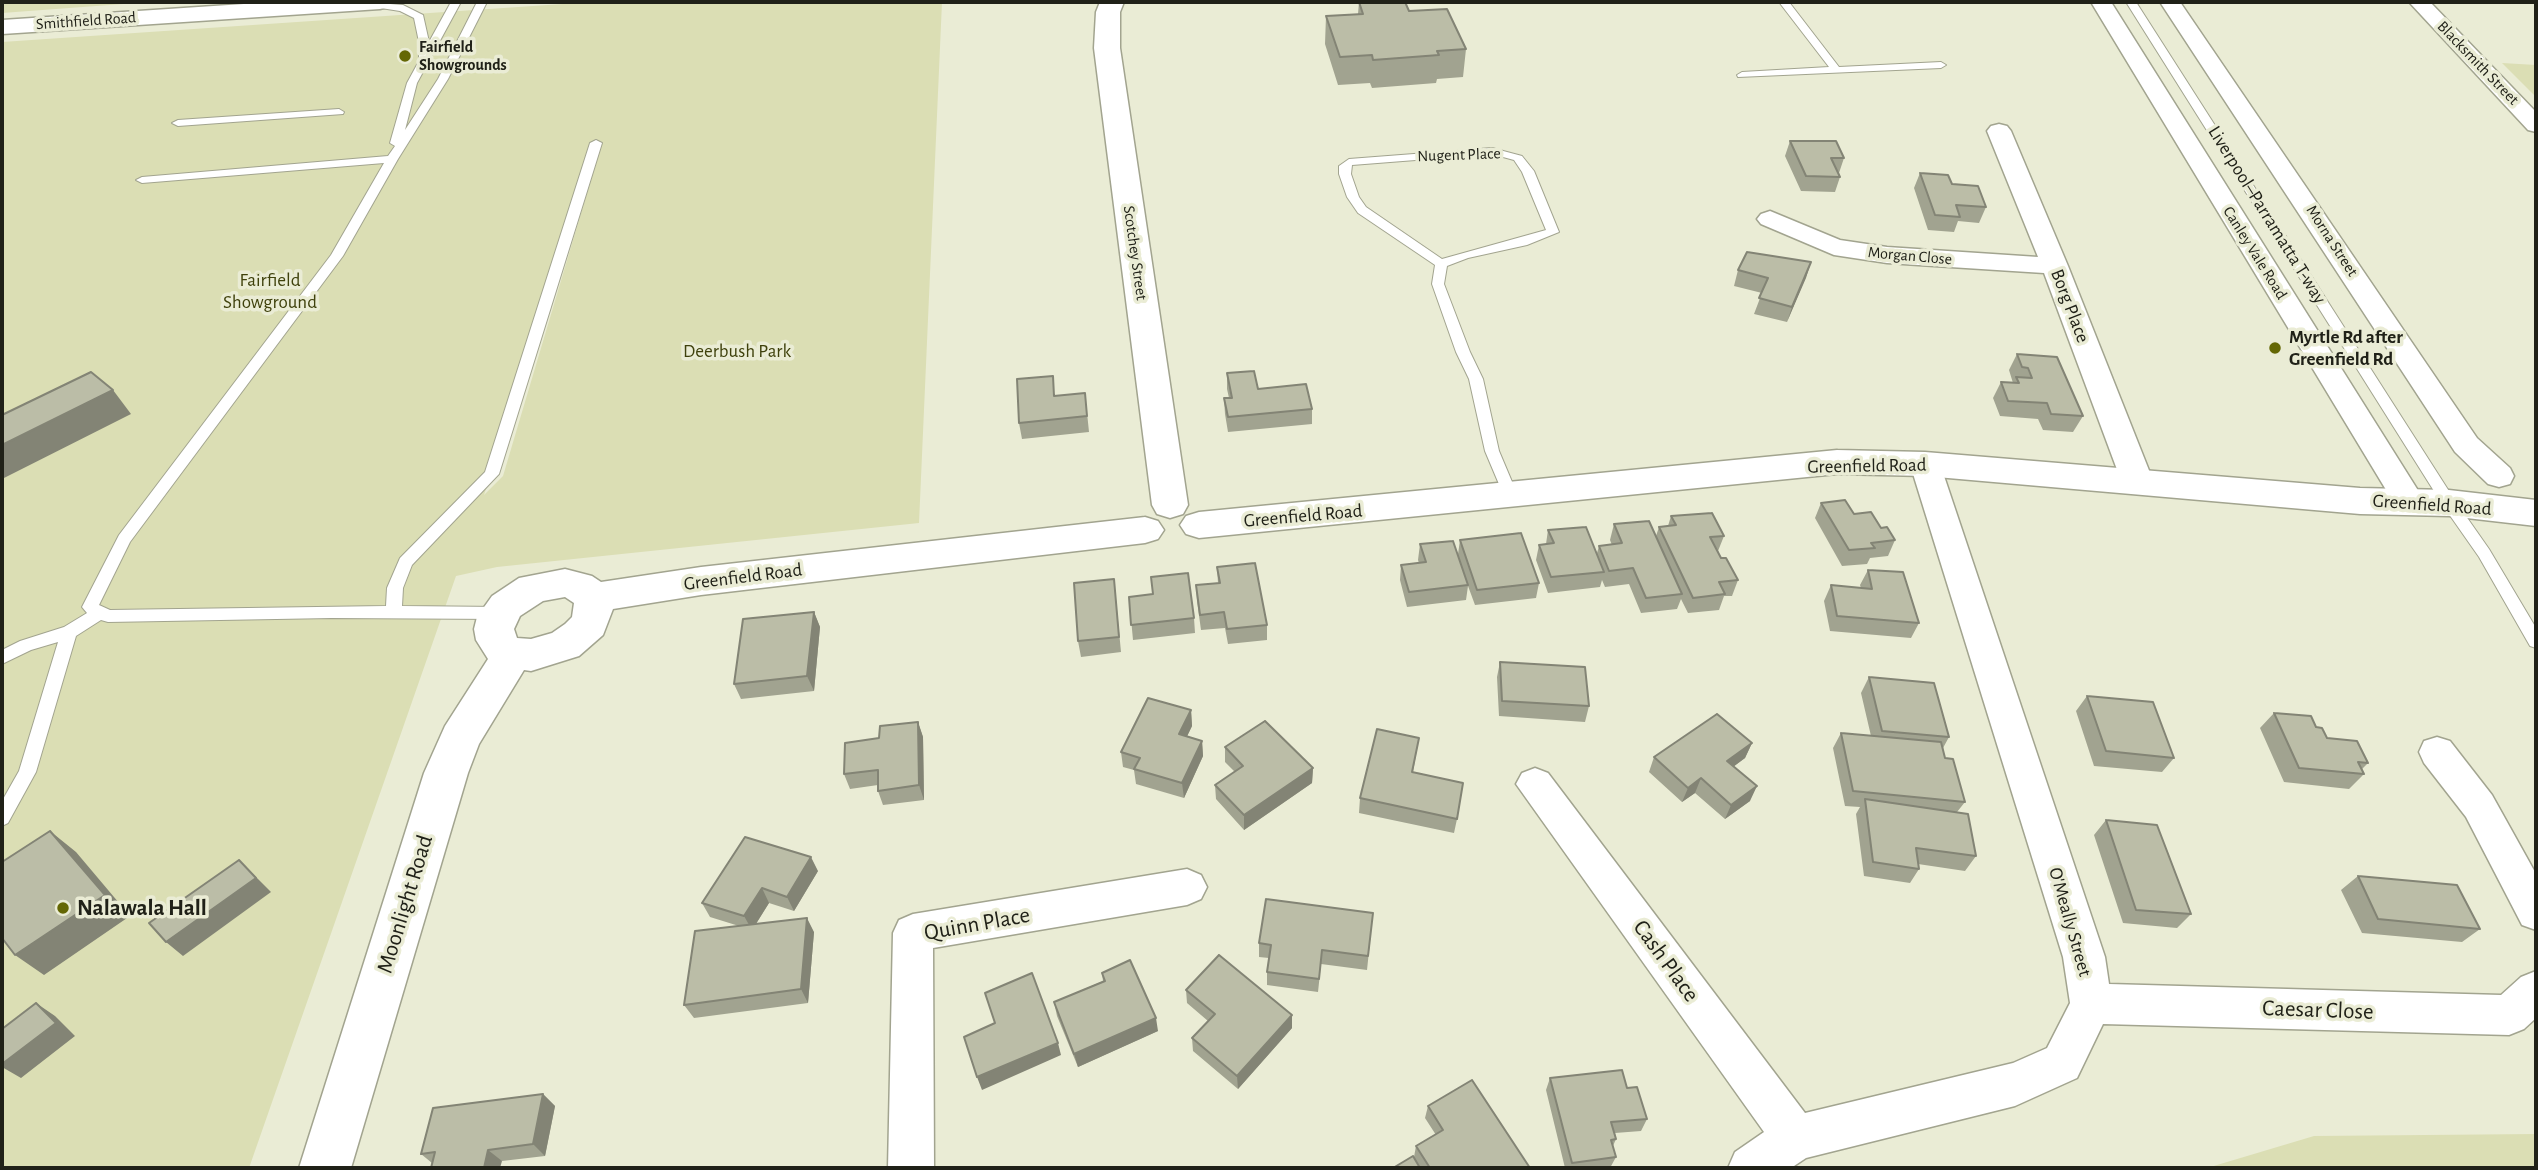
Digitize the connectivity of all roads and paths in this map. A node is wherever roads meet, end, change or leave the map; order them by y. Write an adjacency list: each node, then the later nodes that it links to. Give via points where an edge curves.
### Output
1 (380, 2): 10 (street, Smithfield Road)
2 (456, 2): 12 (lane)
3 (482, 2): 21 (lane, via 443,79)
4 (1112, 2): 33 (street, Scotchey Street, via 1107,48)
5 (1784, 2): 14 (lane)
6 (2101, 2): 30 (street, Canley Vale Road)
7 (2131, 2): 31 (lane, Liverpool–Parramatta T-way)
8 (2170, 2): 27 (street, Morna Street, via 2466,445)
9 (2419, 2): 18 (street, Blacksmith Street)
10 (367, 3): 11 (street, Smithfield Road); 12 (lane, via 403,8 419,17)
11 (2, 27)
12 (423, 61): 21 (lane, via 412,83)
13 (1941, 65): 14 (lane)
14 (1836, 70): 15 (lane)
15 (1742, 75)
16 (340, 112): 17 (lane)
17 (178, 123)
18 (2536, 125)
19 (1999, 131): 25 (street, Borg Place)
20 (596, 143): 36 (lane, via 492,474 405,562 395,588)
21 (392, 159): 22 (lane); 35 (lane, via 337,256 124,539 90,607)
22 (142, 180)
23 (1770, 219): 25 (street, Morgan Close, via 1834,247 1888,256)
24 (1441, 264): 24 (lane, Nugent Place, via 1362,210 1345,174 1349,162 1492,151 1518,158 1553,232); 29 (lane, via 1438,284 1476,379 1492,451)
25 (2055, 267): 28 (street, Borg Place)
26 (1925, 464): 28 (street, Greenfield Road); 29 (street, Greenfield Road, via 1837,462); 47 (street, O'Meally Street, via 2084,957)
27 (2499, 476)
28 (2138, 483): 30 (street, Greenfield Road)
29 (1511, 496): 33 (street, Greenfield Road)
30 (2408, 500): 31 (street, Greenfield Road)
31 (2449, 503): 32 (street, Greenfield Road); 39 (lane, Liverpool–Parramatta T-way)
32 (2536, 513)
33 (1172, 520): 34 (street, Greenfield Road)
34 (591, 598): 38 (street, via 578,586 550,584 518,596); 38 (street, via 589,624 548,652 531,655)
35 (100, 612): 36 (lane, via 108,617); 37 (lane)
36 (394, 614): 38 (lane)
37 (69, 632): 40 (lane); 43 (lane, via 27,772)
38 (507, 633): 49 (street, Moonlight Road, via 446,773)
39 (2536, 642)
40 (2, 658)
41 (2437, 752): 45 (street, via 2479,806)
42 (1535, 784): 48 (street, Cash Place)
43 (2, 818)
44 (1187, 887): 50 (street, Quinn Place, via 913,933)
45 (2536, 912)
46 (2536, 991): 47 (street, Caesar Close, via 2509,1016)
47 (2091, 1004): 48 (street, O'Meally Street, via 2062,1063 2027,1079)
48 (1796, 1138): 51 (street, O'Meally Street)
49 (326, 1168)
50 (911, 1168)
51 (1751, 1168)

